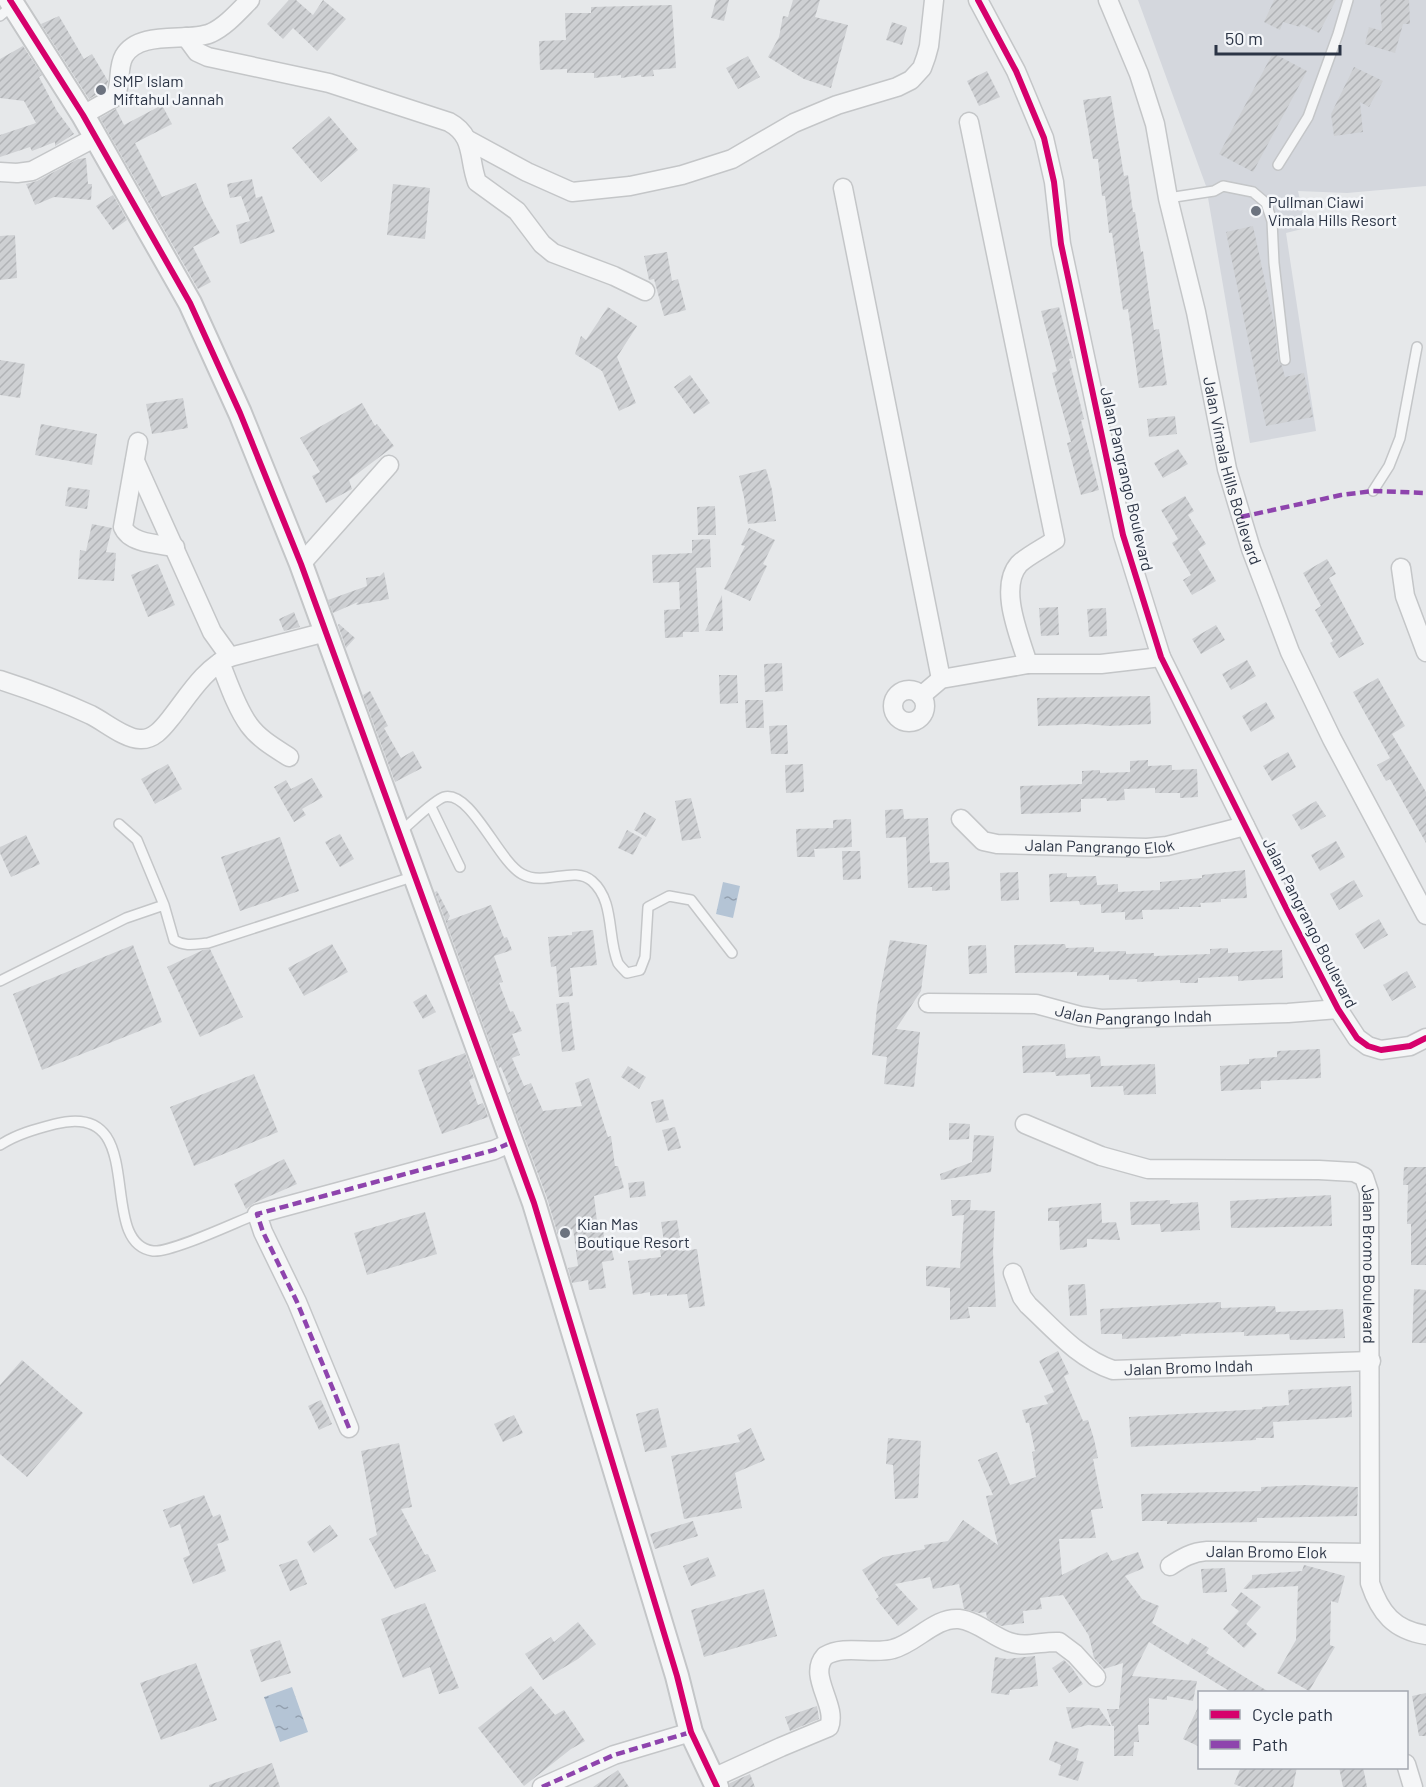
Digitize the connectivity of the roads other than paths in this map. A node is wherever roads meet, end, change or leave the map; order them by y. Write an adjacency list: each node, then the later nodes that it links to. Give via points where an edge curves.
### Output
1 (250, 0): 7 (street, via 217,29)
2 (934, 0): 11 (street, via 926,57 911,80 837,105 794,123 732,159 682,175 572,192)
3 (978, 0): 28 (street, Jalan Pangrango Boulevard, via 1016,71 1044,138 1061,244 1123,535)
4 (1108, 0): 15 (street, Jalan Vimala Hills Boulevard, via 1149,101)
5 (1348, 0): 12 (lane, via 1308,117)
6 (7, 7): 8 (street)
7 (186, 37): 8 (street, via 160,37 129,51 122,63 115,97); 11 (street, via 197,52 214,59 329,83 442,118 454,124)
8 (82, 115): 10 (street)
9 (969, 122): 30 (street, via 1055,540 1019,564 1012,581 1010,605)
10 (96, 137): 13 (street, via 32,171); 24 (street, via 190,303)
11 (468, 140): 16 (street, via 477,182 517,211 542,244 553,253)
12 (1278, 165)
13 (0, 172)
14 (843, 188): 31 (street)
15 (1168, 198): 18 (lane, via 1214,191 1222,186 1253,192 1266,203 1272,221); 43 (street, Jalan Vimala Hills Boulevard, via 1196,312 1227,469 1251,549 1290,651 1332,739)
16 (645, 291)
17 (1417, 347): 22 (lane, via 1400,438)
18 (1285, 360)
19 (138, 442): 20 (street)
20 (135, 461): 23 (street); 23 (street, via 122,520 124,531 137,540)
21 (388, 465): 24 (street)
22 (1373, 491)
23 (175, 547): 29 (street)
24 (301, 564): 26 (street)
25 (1401, 568): 27 (street, via 1405,596)
26 (326, 632): 29 (street); 39 (street)
27 (1426, 652)
28 (1161, 657): 30 (street, via 1101,664); 38 (street, Jalan Pangrango Boulevard)
29 (225, 659): 32 (street, via 208,672 159,732 144,739 130,737 44,694); 34 (street, via 237,701 250,726)
30 (1028, 664): 31 (street)
31 (940, 679): 33 (street)
32 (0, 680)
33 (921, 696)
34 (289, 757)
35 (430, 807): 39 (lane); 40 (lane); 44 (lane, via 442,797 453,796 466,804 522,874 545,880 574,874 592,880 604,896 618,963 627,973 640,970 645,957 648,907 669,896 691,900)
36 (961, 819): 38 (street, Jalan Pangrango Elok, via 989,843 1147,848)
37 (118, 824): 42 (lane, via 138,840)
38 (1245, 826): 47 (street, Jalan Pangrango Boulevard)
39 (399, 833): 41 (street)
40 (460, 867)
41 (415, 876): 42 (lane, via 192,945 174,940); 50 (street)
42 (164, 905): 45 (lane, via 126,918)
43 (1426, 915)
44 (732, 953)
45 (0, 981)
46 (928, 1003): 47 (street, Jalan Pangrango Indah, via 1036,1004 1101,1019)
47 (1338, 1009): 48 (street, Jalan Pangrango Boulevard, via 1357,1038 1368,1046 1395,1049)
48 (1426, 1038)
49 (1025, 1124): 54 (street, Jalan Bromo Boulevard, via 1101,1156 1148,1169 1319,1170 1354,1172 1364,1177 1369,1192)
50 (512, 1142): 52 (street); 60 (street, via 538,1215)
51 (0, 1145): 52 (lane, via 13,1137 74,1120 103,1130 112,1148 127,1227 138,1245 152,1250 172,1248)
52 (257, 1214): 55 (street)
53 (1013, 1273): 54 (street, Jalan Bromo Indah, via 1028,1305 1078,1352 1113,1370)
54 (1371, 1361): 56 (street, Jalan Bromo Boulevard)
55 (349, 1428)
56 (1369, 1553): 57 (street, Jalan Bromo Elok, via 1207,1551 1186,1556); 58 (street, Jalan Bromo Boulevard, via 1370,1583 1376,1602 1397,1625)
57 (1170, 1566)
58 (1426, 1635)
59 (1096, 1677): 62 (street, via 1059,1642 1018,1645 965,1620 945,1620 892,1650 841,1651 825,1656 820,1673 831,1714 829,1727 781,1747)
60 (691, 1732): 62 (street); 63 (street, via 614,1755)
61 (1408, 1768): 64 (street)
62 (715, 1783)
63 (542, 1787)
64 (1413, 1787)

